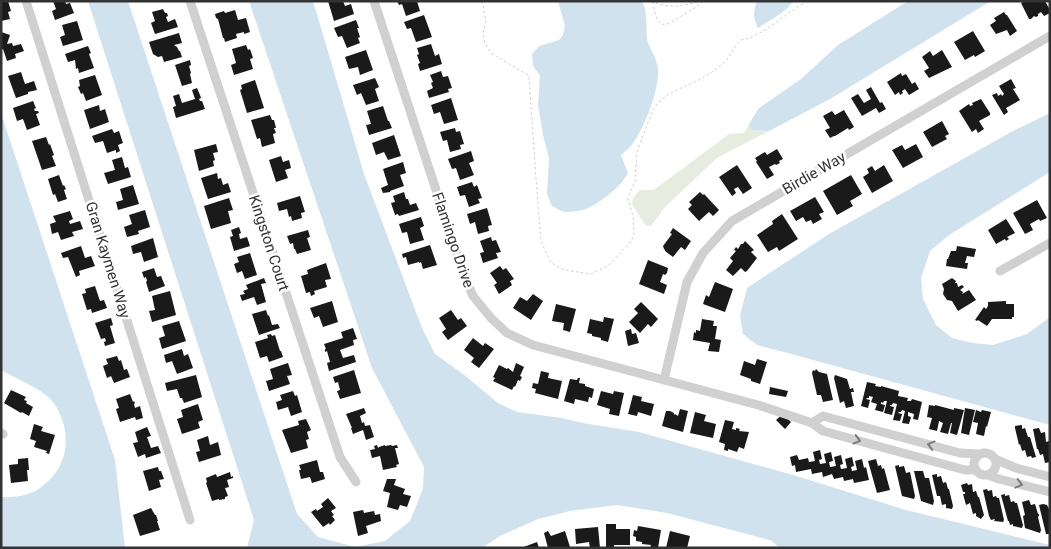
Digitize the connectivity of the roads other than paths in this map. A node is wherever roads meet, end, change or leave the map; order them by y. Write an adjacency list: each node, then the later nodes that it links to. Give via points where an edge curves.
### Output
1 (26, 1): 16 (street, Gran Kaymen Way)
2 (190, 1): 14 (street, Kingston Court, via 340,457)
3 (374, 1): 7 (street, Flamingo Drive, via 473,296 507,332 533,345)
4 (1050, 36): 7 (street, Birdie Way, via 732,221 703,253 687,282)
5 (1050, 243): 6 (street)
6 (1000, 271)
7 (664, 380): 8 (street, Flamingo Drive)
8 (812, 423): 9 (street, one-way to 8, via 960,453 823,416); 11 (street, Flamingo Drive, one-way to 11, via 823,431)
9 (978, 454): 10 (street, via 988,452); 11 (street, via 973,463)
10 (995, 459): 12 (street, via 994,471); 13 (street)
11 (975, 470): 12 (street)
12 (988, 474): 15 (street, one-way to 15)
13 (1050, 477)
14 (356, 482)
15 (1050, 492)
16 (190, 520)

